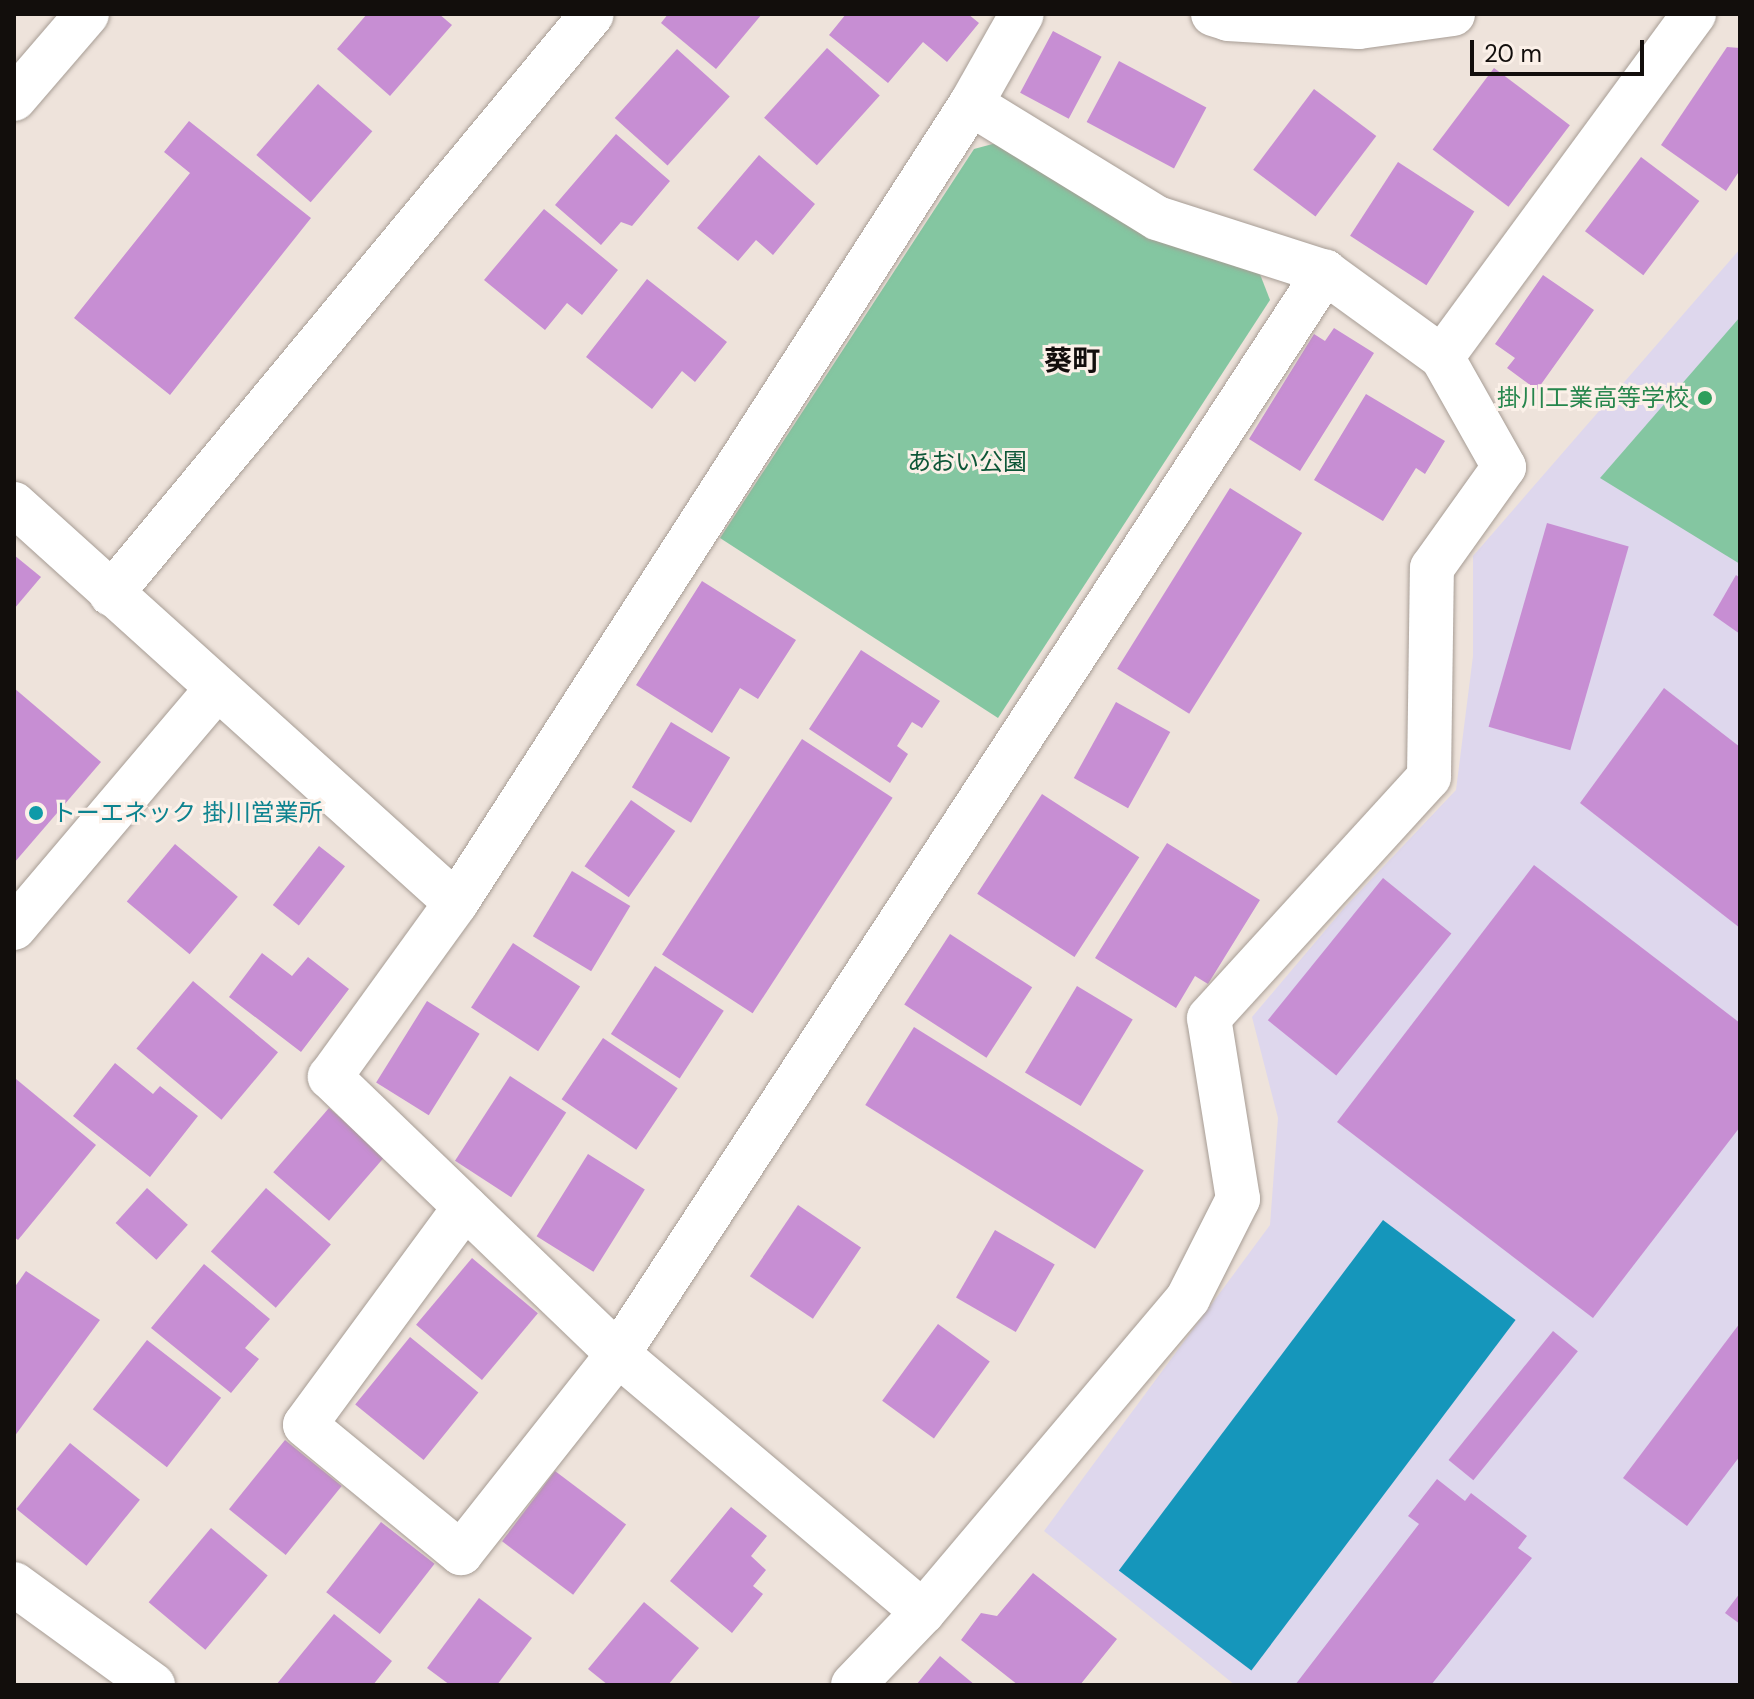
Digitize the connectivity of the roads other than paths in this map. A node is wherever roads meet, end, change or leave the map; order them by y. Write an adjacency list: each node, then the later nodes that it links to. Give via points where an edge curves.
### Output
1 (87, 14): 7 (street)
2 (592, 14): 12 (street)
3 (1022, 14): 8 (street)
4 (1453, 14): 6 (street, via 1359,27)
5 (1694, 14): 10 (street)
6 (1224, 16)
7 (14, 99)
8 (971, 104): 9 (street, via 1157,218); 14 (street)
9 (1325, 272): 10 (street); 17 (street)
10 (1442, 357): 19 (street, via 1504,467 1432,568 1429,777 1209,1018 1238,1199 1188,1298)
11 (14, 504): 12 (street)
12 (111, 594): 13 (street)
13 (217, 689): 14 (street); 15 (street)
14 (456, 903): 16 (street, via 330,1077)
15 (14, 928)
16 (465, 1207): 17 (street); 17 (street, via 305,1425 461,1553)
17 (618, 1354): 19 (street)
18 (14, 1584): 20 (street)
19 (923, 1612): 21 (street)
20 (153, 1685)
21 (853, 1685)

